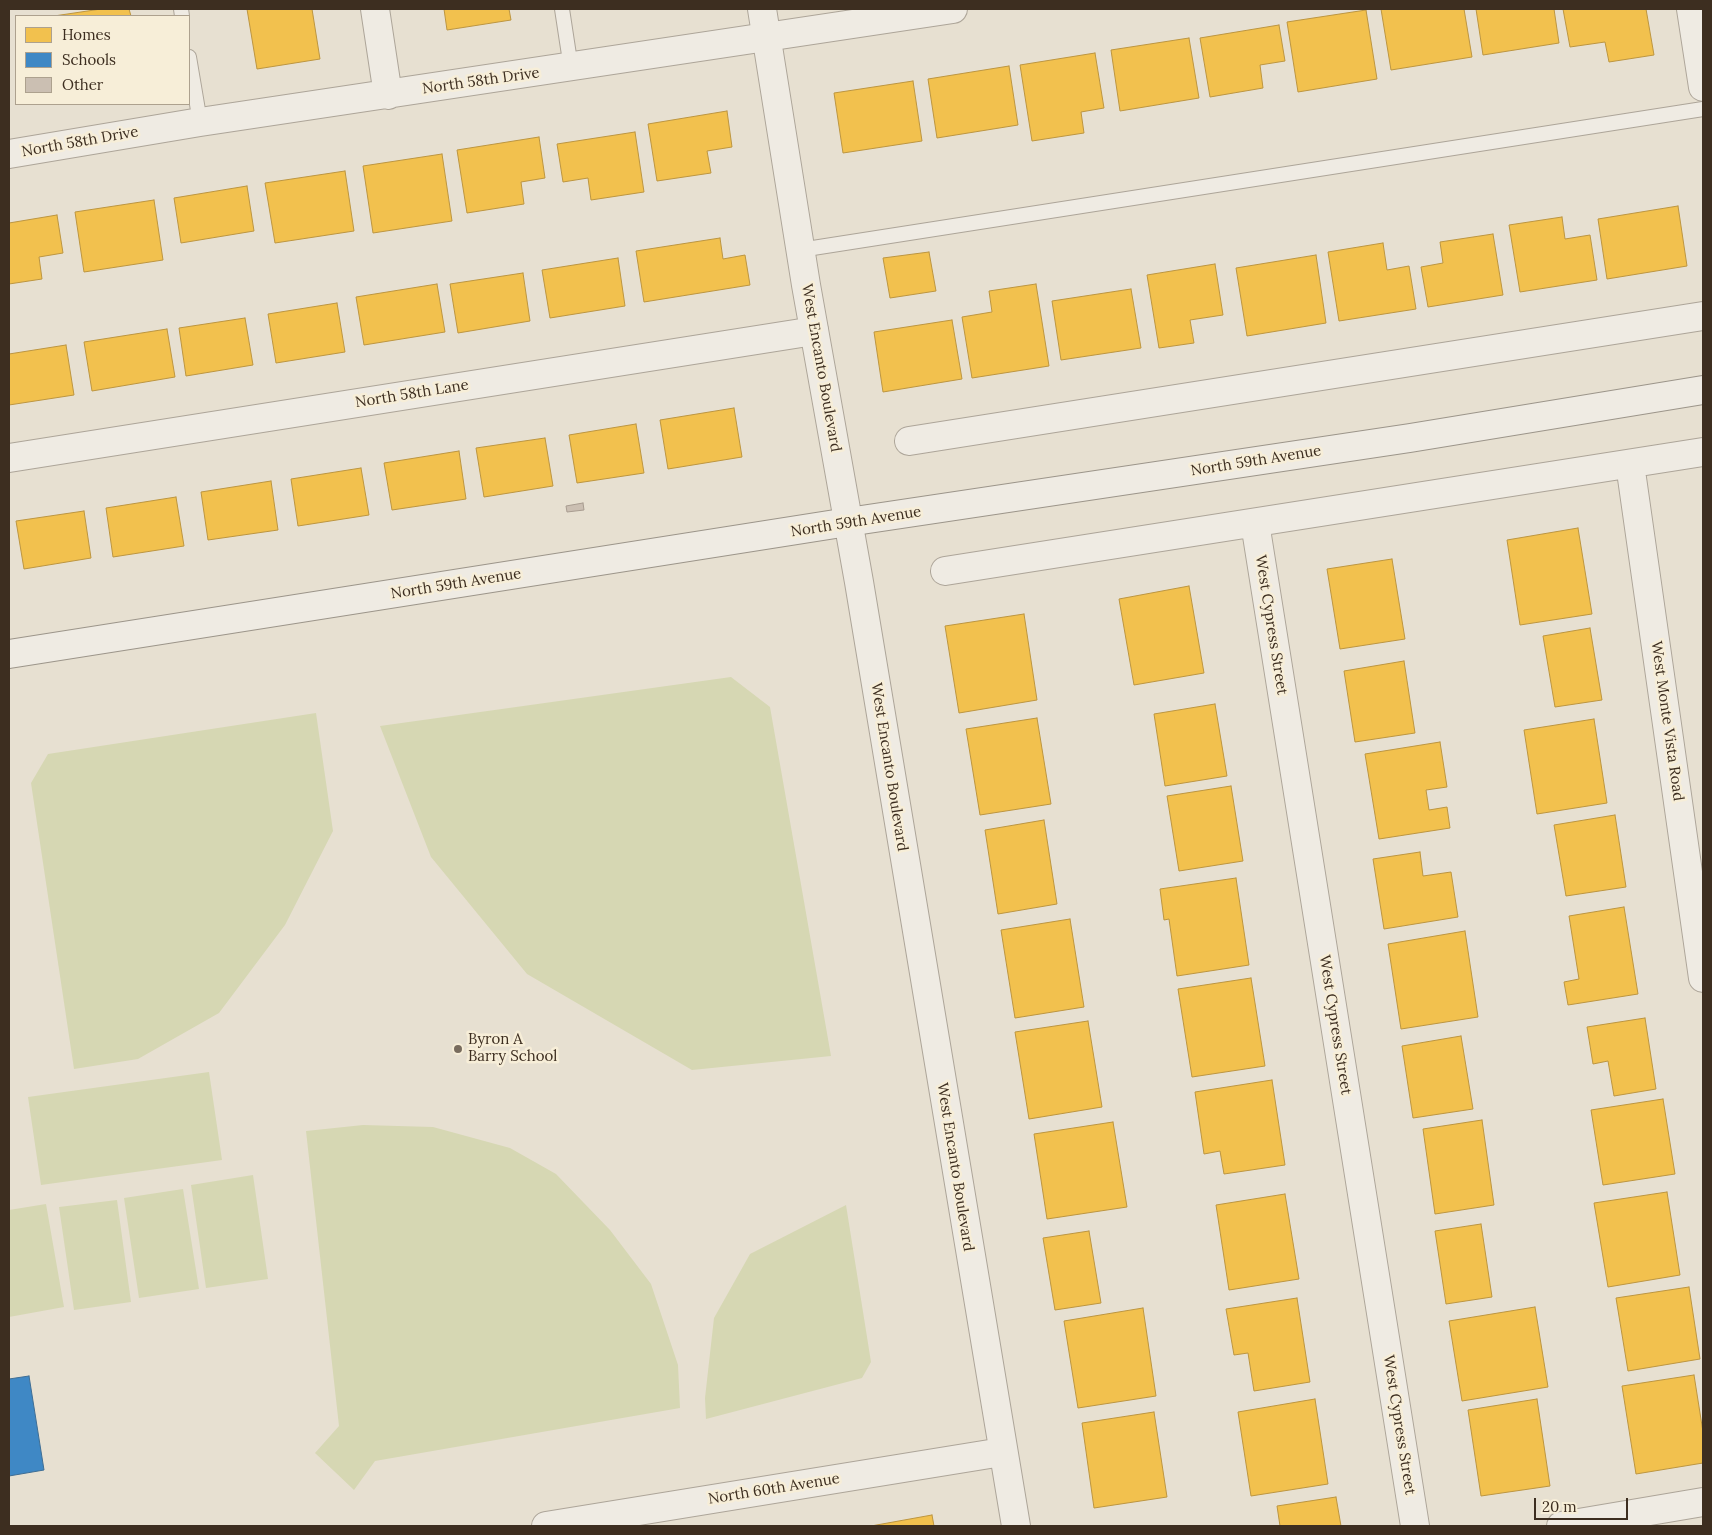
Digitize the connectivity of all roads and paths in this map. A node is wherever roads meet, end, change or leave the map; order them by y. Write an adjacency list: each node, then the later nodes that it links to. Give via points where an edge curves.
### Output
1 (375, 9): 10 (street)
2 (562, 9): 8 (lane)
3 (762, 9): 6 (street, West Encanto Boulevard)
4 (953, 9): 6 (street, North 58th Drive)
5 (1692, 9): 9 (street)
6 (767, 38): 8 (street, North 58th Drive); 14 (street, West Encanto Boulevard)
7 (190, 63): 12 (lane)
8 (571, 68): 10 (street, North 58th Drive)
9 (1703, 87)
10 (388, 94): 12 (street, North 58th Drive)
11 (1703, 109): 14 (lane)
12 (200, 122): 13 (street, North 58th Drive)
13 (9, 152)
14 (800, 250): 16 (street, West Encanto Boulevard)
15 (1703, 316): 18 (street)
16 (814, 331): 20 (street, North 58th Lane); 22 (street, West Encanto Boulevard)
17 (1703, 390): 22 (street, North 59th Avenue, via 1391,441)
18 (909, 441)
19 (1703, 452): 21 (street)
20 (9, 458)
21 (1630, 464): 23 (street); 26 (street, West Monte Vista Road)
22 (848, 522): 25 (street, North 59th Avenue); 27 (street, West Encanto Boulevard)
23 (1255, 523): 24 (street); 32 (street, West Cypress Street)
24 (944, 571)
25 (9, 654)
26 (1703, 978)
27 (1002, 1452): 29 (street, North 60th Avenue); 31 (street, West Encanto Boulevard)
28 (1703, 1502): 33 (street)
29 (644, 1518): 30 (street, North 60th Avenue)
30 (546, 1526)
31 (1016, 1526)
32 (1415, 1526)
33 (1560, 1526)

